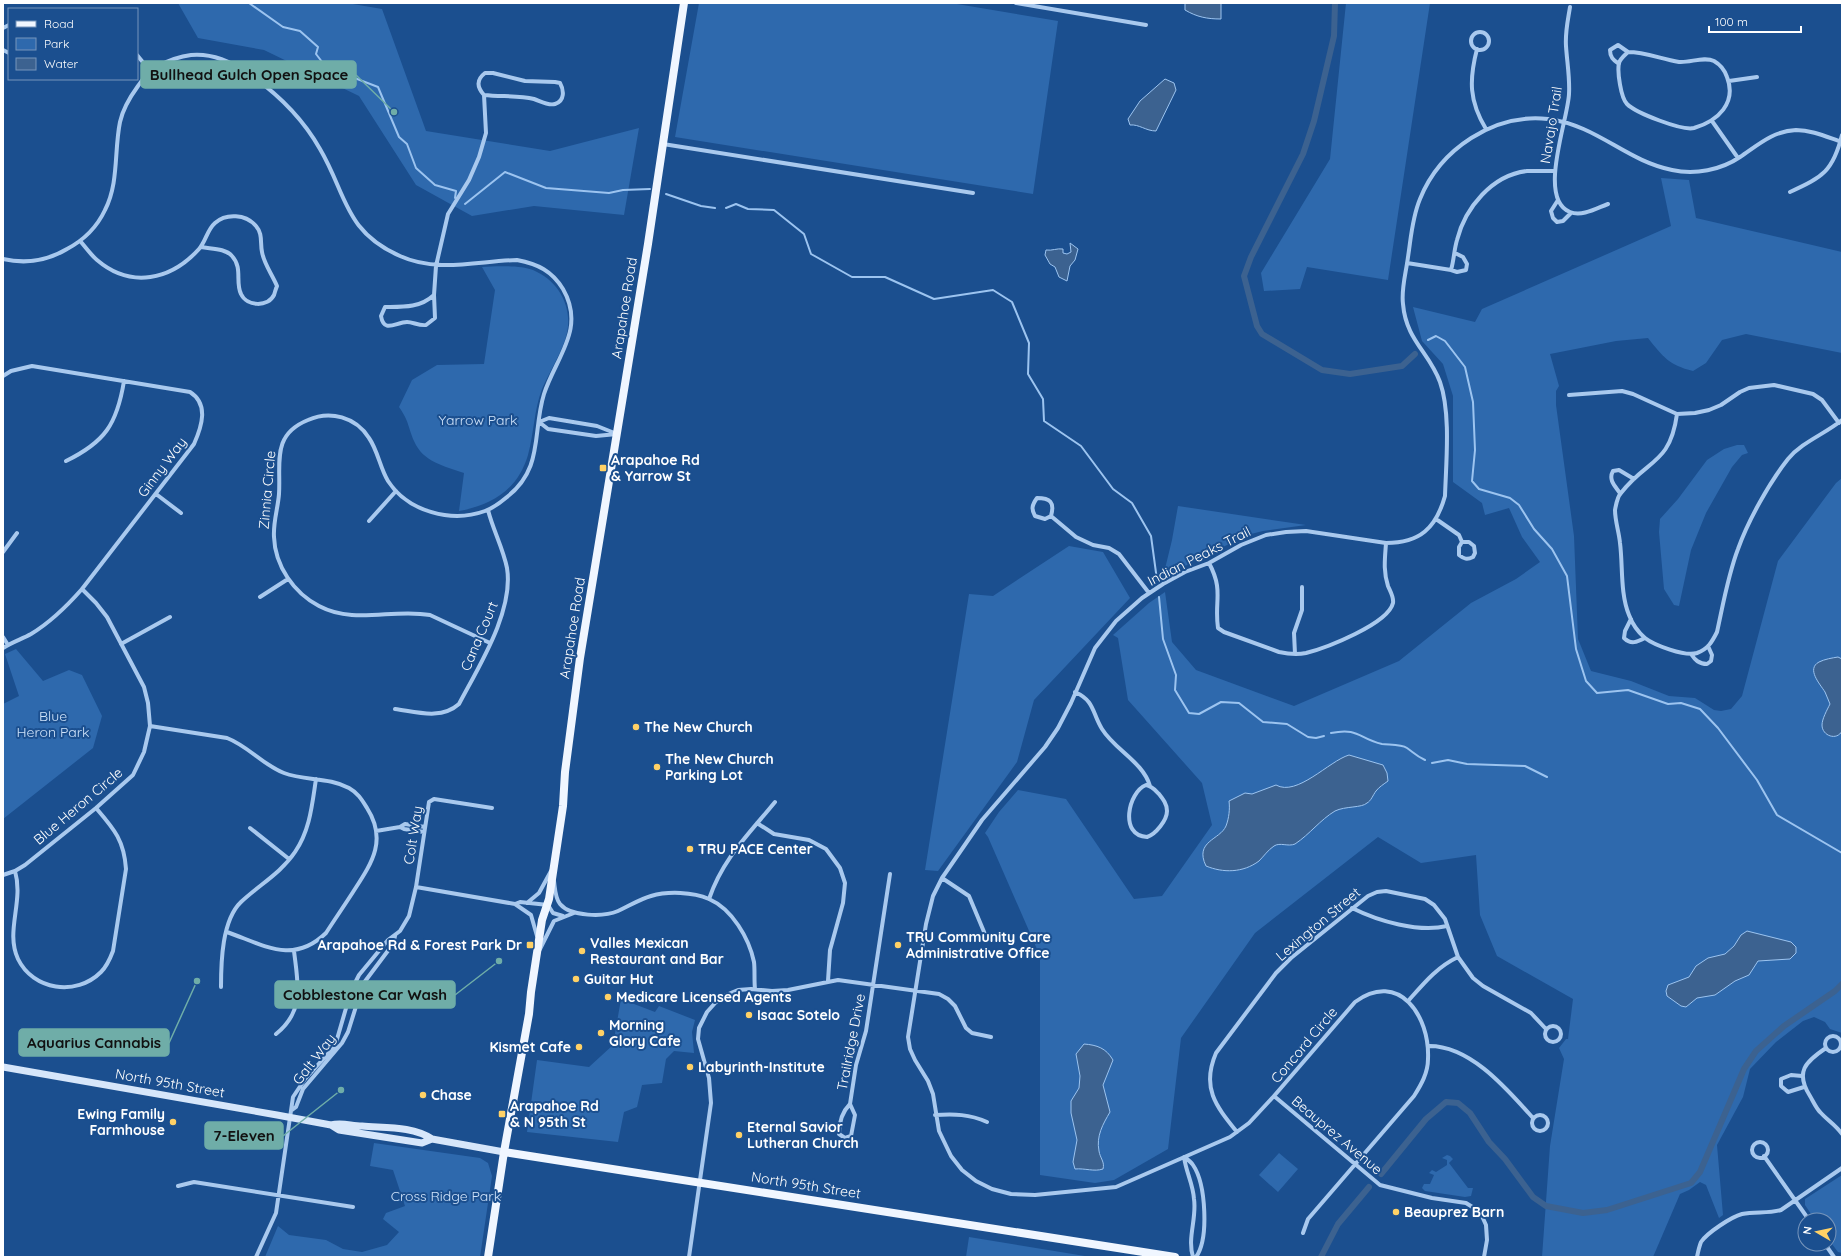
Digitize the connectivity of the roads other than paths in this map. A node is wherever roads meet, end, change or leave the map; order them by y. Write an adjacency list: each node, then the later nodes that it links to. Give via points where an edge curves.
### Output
1 (684, 3): 18 (main road, Arapahoe Road)
2 (1016, 3): 4 (street)
3 (1570, 7): 14 (street, Navajo Trail, via 1566,28 1569,96)
4 (1146, 25)
5 (1477, 49): 5 (street, via 1472,44 1472,38 1475,34 1483,33 1489,40 1488,46); 15 (street, via 1471,82 1476,108)
6 (1628, 52): 8 (street); 8 (street, via 1618,45 1610,50 1613,61); 11 (street, via 1679,62 1706,59 1714,61 1725,71)
7 (138, 56): 9 (street)
8 (1619, 64): 13 (street, via 1622,96 1626,104 1633,109 1686,129)
9 (150, 71): 26 (street, via 124,109 112,189 106,209 96,225); 31 (street, via 190,55 218,57 232,62 263,84 306,127 321,150 348,211 370,238 401,257)
10 (1757, 77): 11 (street)
11 (1729, 81): 13 (street, via 1730,100 1726,108)
12 (484, 95): 12 (street, via 479,89 478,82 480,76 485,73 525,82 560,83 563,89 561,101 556,104 520,97); 31 (street, via 486,133 469,180 448,214)
13 (1712, 120): 19 (street)
14 (1564, 122): 15 (street, Indian Peaks Trail, via 1531,119); 19 (street, Indian Peaks Trail, via 1600,136 1647,163 1674,171 1706,170); 20 (street, Navajo Trail)
15 (1486, 129): 30 (street, Indian Peaks Trail, via 1457,148 1430,178 1419,200)
16 (1842, 135): 17 (street)
17 (1841, 142): 19 (street, Indian Peaks Trail, via 1808,131 1786,131 1765,139); 21 (street, via 1828,170 1814,181)
18 (662, 144): 22 (street); 40 (main road, Arapahoe Road)
19 (1738, 158)
20 (1555, 171): 23 (street, Navajo Trail); 28 (street, via 1518,173 1491,187 1479,197 1466,215 1456,242)
21 (1790, 192)
22 (973, 193)
23 (1558, 200): 25 (street); 25 (street, Navajo Trail, via 1551,211 1552,218 1557,222 1562,221)
24 (1608, 204): 25 (street, Navajo Trail, via 1584,213)
25 (1571, 213)
26 (80, 242): 27 (street, via 96,260 110,269 128,277 149,278 169,272 184,263); 29 (street, via 59,254 30,262)
27 (201, 247): 27 (street, via 218,249 232,256 240,272 239,286 247,301 257,304 267,302 274,295 277,286 265,262 261,235 256,226 247,219 226,217 215,223)
28 (1455, 253): 32 (street); 32 (street, via 1463,257 1467,264 1466,270)
29 (3, 258)
30 (1407, 263): 32 (street); 49 (street, Indian Peaks Trail, via 1403,288 1405,319 1418,347 1440,382 1446,406 1445,496)
31 (436, 266): 33 (street); 39 (street, via 517,260 542,267 557,281 572,308 572,325 569,339 545,392)
32 (1451, 270)
33 (434, 295): 33 (street, via 435,318 426,326 408,322 390,327 382,320 381,316 386,307 413,306 424,303)
34 (3, 376): 35 (street, Ginny Way, via 11,371 32,366)
35 (124, 381): 41 (street, via 120,404 104,435 85,452); 45 (street, Ginny Way, via 190,392 201,402 200,432 194,444)
36 (1568, 395): 37 (street, via 1622,391)
37 (1677, 414): 38 (street, via 1695,414 1722,405 1749,388 1774,385 1813,394 1822,400); 42 (street, via 1675,430 1665,451)
38 (1840, 421): 68 (street, via 1788,459 1765,494 1737,551 1717,632)
39 (539, 422): 40 (street, via 549,418 597,426); 40 (street, via 548,429 596,436); 46 (street, via 534,457 528,472 512,493)
40 (617, 434): 87 (main road, Arapahoe Road, via 580,658)
41 (66, 461)
42 (1634, 479): 44 (street); 44 (street, via 1619,470 1613,471 1610,475 1611,481)
43 (396, 492): 46 (street, Zinnia Circle, via 422,509 438,514 467,515); 50 (street); 56 (street, Zinnia Circle, via 382,469 369,438 355,423 344,417 327,415 309,419 293,429 279,451 279,496 274,537 276,552)
44 (1620, 493): 62 (street, via 1616,519 1625,602)
45 (156, 494): 47 (street); 58 (street, Ginny Way)
46 (488, 510): 65 (street, Cana Court, via 504,557 508,581 507,599)
47 (181, 514)
48 (1051, 516): 48 (street, via 1053,508 1050,501 1037,498 1032,504 1035,516 1045,519); 59 (street, via 1076,537 1119,554)
49 (1436, 519): 52 (street, via 1459,535); 53 (street, Indian Peaks Trail, via 1423,534 1411,540)
50 (369, 521)
51 (17, 533): 54 (street)
52 (1462, 542): 52 (street, via 1469,542 1474,546 1473,558 1463,558 1459,555 1458,547)
53 (1386, 543): 55 (street, Indian Peaks Trail, via 1306,531 1286,532 1249,541); 70 (street, via 1384,575 1393,599 1390,610 1373,624 1342,640 1306,653)
54 (3, 552)
55 (1209, 563): 59 (street, Indian Peaks Trail, via 1185,572); 70 (street, via 1218,586 1218,628 1279,652)
56 (288, 579): 60 (street); 65 (street, Zinnia Circle, via 303,595 330,611 357,617 420,613 430,615)
57 (1302, 586): 70 (street, via 1302,610 1294,633)
58 (82, 589): 66 (street, Blue Heron Circle, via 107,617); 67 (street, Ginny Way, via 49,621 31,634)
59 (1149, 593): 72 (street, Indian Peaks Trail, via 1121,616 1101,639 1084,669)
60 (260, 597)
61 (170, 617): 66 (street)
62 (1631, 619): 64 (street); 64 (street, via 1624,631 1624,638 1632,643)
63 (3, 637): 67 (street)
64 (1645, 638): 71 (street, via 1666,648)
65 (490, 643): 73 (street, Cana Court, via 459,704 453,710 436,714)
66 (121, 644): 74 (street, Blue Heron Circle, via 144,687)
67 (8, 645): 69 (street, Ginny Way)
68 (1708, 646): 71 (street); 71 (street, via 1712,655 1711,661 1707,664 1701,664)
69 (3, 648)
70 (1295, 654)
71 (1691, 654)
72 (1075, 692): 76 (street, via 1091,704 1103,730 1146,776); 91 (street, Indian Peaks Trail, via 1058,728 1046,745 982,820)
73 (395, 709)
74 (150, 726): 75 (street, via 227,738 272,768 292,776); 78 (street, Blue Heron Circle, via 140,764 132,775)
75 (316, 779): 84 (street, via 340,784 360,796); 86 (street, via 308,824 303,839)
76 (1150, 786): 76 (street, via 1142,787 1129,812 1130,826 1135,833 1144,837 1156,832 1168,810 1162,798)
77 (775, 802): 80 (street)
78 (96, 808): 88 (street, Blue Heron Circle); 88 (street, via 117,833 125,855 126,869 113,951 101,972 91,980 68,988 55,987 43,984 26,971 15,952 13,939 19,892)
79 (492, 808): 82 (street, Colt Way, via 431,800)
80 (757, 823): 93 (street, via 725,863); 107 (street, via 774,834 809,840 826,849 840,868 844,883 843,903 830,950)
81 (400, 827): 82 (street, via 405,824); 84 (street); 85 (street, via 404,830)
82 (425, 827): 85 (street, Colt Way)
83 (250, 828): 86 (street)
84 (376, 831): 104 (street, via 371,864 326,933 308,947)
85 (424, 832): 92 (street, Colt Way)
86 (289, 860): 101 (street, via 236,908)
87 (554, 866): 94 (street, via 539,893); 96 (main road, Arapahoe Road); 98 (street, via 554,881 559,902)
88 (15, 872): 90 (street, Blue Heron Circle)
89 (890, 874): 108 (street, Trailridge Drive)
90 (3, 875)
91 (942, 878): 103 (street, via 969,896); 111 (street, Indian Peaks Trail, via 928,914)
92 (416, 887): 95 (street); 102 (street, Galt Way, via 409,916)
93 (709, 899): 98 (street, via 676,893 659,894 616,912); 110 (street, via 733,919 743,933 754,963)
94 (527, 903): 95 (street); 96 (street)
95 (515, 904): 105 (street, via 525,909 532,917)
96 (548, 905): 99 (street, via 553,912); 105 (main road, Arapahoe Road, via 542,920)
97 (1352, 908): 100 (street, via 1373,918 1425,928); 100 (street, Lexington Street, via 1368,896 1386,891 1426,900 1441,912); 127 (street, Lexington Street, via 1276,973 1216,1053 1211,1064 1210,1088 1221,1112)
98 (574, 913): 99 (street, via 571,916)
99 (564, 916): 105 (street, via 553,922)
100 (1447, 926): 106 (street, Lexington Street)
101 (227, 932): 104 (street, via 270,948); 109 (street, via 221,967)
102 (395, 936): 123 (street, Galt Way, via 393,944 362,984 348,1032 342,1043 303,1089); 123 (street, Galt Way, via 388,940 359,975 351,991 334,1046 298,1088 291,1101)
103 (987, 939)
104 (294, 951): 114 (street, via 297,1001 291,1020)
105 (538, 955): 129 (main road, Arapahoe Road)
106 (1458, 957): 112 (street, via 1433,972); 113 (street, Lexington Street, via 1473,978 1531,1013)
107 (828, 981): 108 (street); 110 (street, via 788,990)
108 (874, 984): 111 (street); 122 (street, Trailridge Drive)
109 (221, 986)
110 (755, 989): 135 (street, via 738,990 726,995 704,1015 699,1028 698,1039 709,1078 711,1103)
111 (915, 990): 115 (street, via 939,994 948,999 955,1006 966,1028 975,1034); 124 (street, Indian Peaks Trail, via 908,1037 910,1049 933,1094)
112 (1409, 1000): 116 (street, via 1423,1023); 121 (street, Concord Circle, via 1384,991 1373,992 1359,999)
113 (1546, 1029): 113 (street, Lexington Street, via 1546,1038 1550,1042 1555,1043 1560,1039 1560,1028 1551,1026)
114 (276, 1034)
115 (991, 1037)
116 (1428, 1046): 125 (street, via 1451,1049 1485,1070); 132 (street, via 1428,1060 1414,1096)
117 (1826, 1048): 117 (street, via 1828,1037 1838,1038 1841,1043 1838,1050 1833,1052); 119 (street, via 1811,1059)
118 (3, 1067): 123 (main road, North 95th Street)
119 (1802, 1076): 120 (street); 120 (street, via 1786,1076 1781,1086 1788,1092)
120 (1804, 1087): 128 (street, via 1819,1112)
121 (1274, 1096): 127 (street, Concord Circle); 132 (street, Beauprez Avenue)
122 (850, 1104): 122 (street, via 842,1112 838,1134 845,1138 851,1136 855,1115)
123 (291, 1114): 129 (main road, North 95th Street, via 331,1125 340,1123 381,1127); 137 (street)
124 (935, 1115): 126 (street, via 956,1113); 134 (street, Indian Peaks Trail, via 943,1142)
125 (1533, 1118): 125 (street, via 1531,1123 1535,1130 1540,1131 1547,1127 1545,1117 1540,1114)
126 (987, 1122)
127 (1237, 1132): 131 (street, Concord Circle)
128 (1842, 1134)
129 (504, 1152): 135 (main road, North 95th Street); 143 (main road, Arapahoe Road)
130 (1764, 1156): 130 (street, via 1760,1158 1753,1154 1752,1147 1756,1143 1761,1142 1767,1147 1768,1152); 138 (street)
131 (1184, 1157): 134 (street, Concord Circle, via 1116,1187 1024,1195 992,1189); 146 (street, via 1185,1170 1195,1199 1190,1248); 146 (street, via 1193,1164 1204,1201 1201,1250)
132 (1354, 1164): 141 (street, via 1308,1219); 147 (street, Beauprez Avenue, via 1380,1185 1418,1195 1466,1202 1481,1214 1486,1224)
133 (1842, 1168): 138 (street)
134 (962, 1170)
135 (701, 1182): 144 (street); 145 (main road, North 95th Street)
136 (178, 1186): 137 (street, via 194,1182)
137 (278, 1195): 139 (street); 142 (street, via 275,1217)
138 (1796, 1200): 140 (street); 148 (street, via 1781,1210 1770,1213 1735,1216 1706,1236)
139 (353, 1207)
140 (1804, 1212)
141 (1304, 1233)
142 (256, 1257)
143 (488, 1257)
144 (689, 1257)
145 (1175, 1257)
146 (1194, 1257)
147 (1484, 1257)
148 (1697, 1257)

